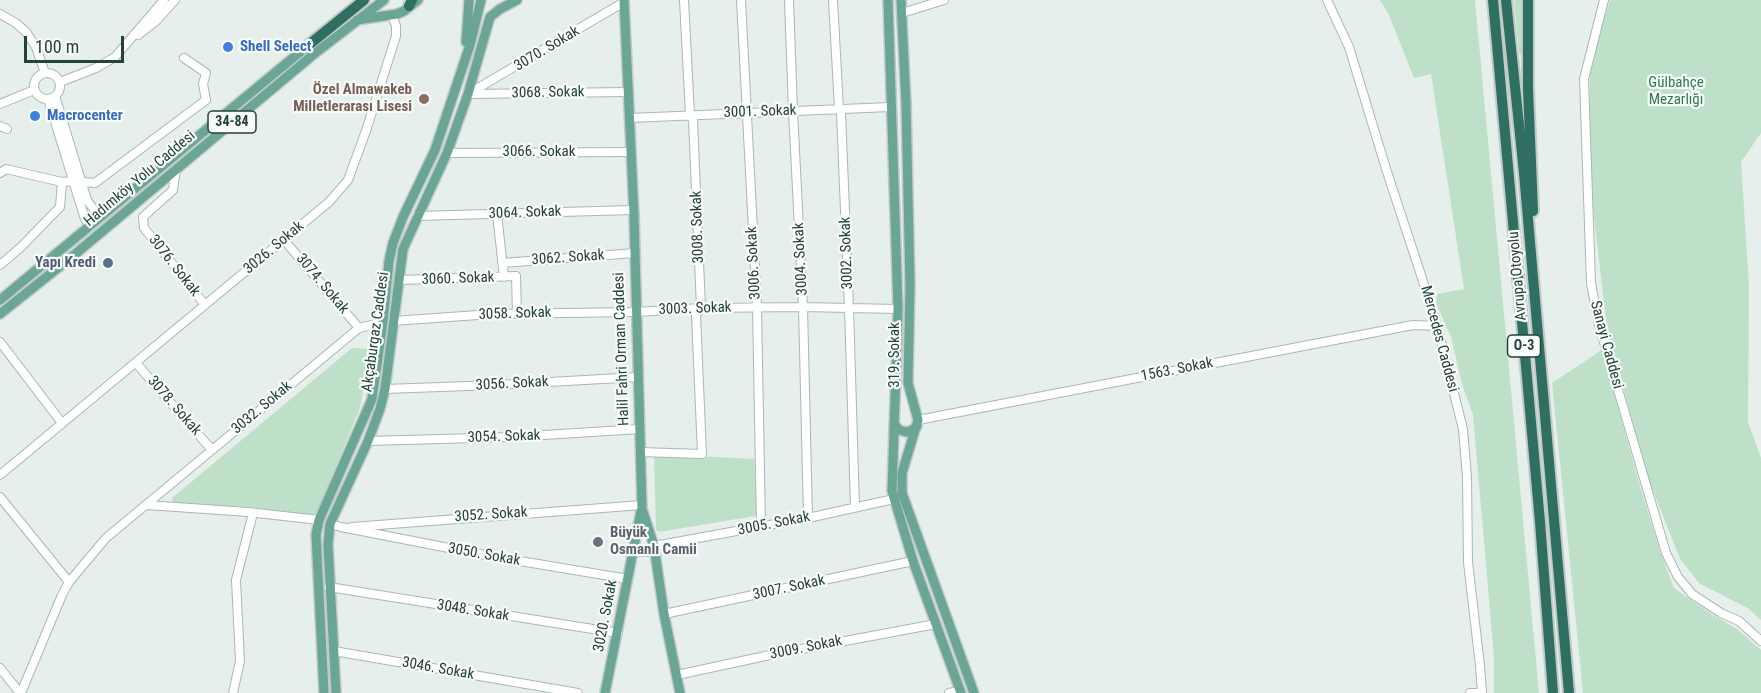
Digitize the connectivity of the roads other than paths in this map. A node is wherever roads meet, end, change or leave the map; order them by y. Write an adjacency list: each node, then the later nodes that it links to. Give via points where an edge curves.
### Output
1 (164, 0): 27 (street)
2 (175, 0): 27 (street)
3 (364, 0): 26 (highway, Hadımköy Yolu Caddesi / 34-84)
4 (384, 0): 25 (main road, Hadımköy Yolu Caddesi / 34-84)
5 (469, 0): 29 (main road)
6 (481, 0): 29 (main road)
7 (517, 0): 34 (main road, Akçaburgaz Caddesi, via 490,17)
8 (684, 0): 41 (street, 3008. Sokak)
9 (741, 0): 40 (street, 3006. Sokak)
10 (789, 0): 39 (street, 3004. Sokak)
11 (833, 0): 38 (street, 3002. Sokak)
12 (888, 0): 37 (main road, 319. Sokak)
13 (901, 0): 22 (main road, 319. Sokak)
14 (944, 0): 22 (street)
15 (1327, 0): 76 (street, Mercedes Caddesi, via 1349,47)
16 (1493, 0): 128 (highway, Avrupa Otoyolu / O-3)
17 (1506, 0): 57 (highway, Avrupa Otoyolu / O-3)
18 (1528, 0): 57 (highway, via 1533,199)
19 (1604, 0): 112 (street, Sanayi Caddesi, via 1584,79 1591,283 1599,325 1666,553 1678,578 1692,594 1739,621)
20 (624, 1): 33 (main road, Halil Fahri Orman Caddesi); 34 (street, 3070. Sokak)
21 (413, 2): 24 (main road)
22 (902, 13): 82 (main road, 319. Sokak, via 910,276 908,382)
23 (0, 14): 30 (street, via 26,32)
24 (392, 15): 25 (main road); 56 (street, 3026. Sokak, via 396,36 348,180 329,202)
25 (357, 20): 46 (main road, Hadımköy Yolu Caddesi / 34-84)
26 (305, 48): 53 (main road, Hadımköy Yolu Caddesi / 34-84)
27 (121, 50): 31 (street, via 107,62)
28 (184, 58): 48 (street, via 206,73 206,100 95,183)
29 (461, 71): 43 (main road, Akçaburgaz Caddesi)
30 (45, 73): 31 (street); 32 (street, via 37,78)
31 (60, 82): 35 (street, via 60,90)
32 (34, 90): 35 (street, via 40,97); 36 (street)
33 (628, 92): 34 (street, 3068. Sokak); 42 (main road, Halil Fahri Orman Caddesi)
34 (468, 94): 45 (main road, Akçaburgaz Caddesi)
35 (52, 98): 48 (street)
36 (0, 104)
37 (891, 107): 38 (street, 3001. Sokak); 70 (main road, 319. Sokak)
38 (839, 109): 39 (street, 3001. Sokak); 69 (street, 3002. Sokak)
39 (792, 111): 40 (street, 3001. Sokak); 67 (street, 3004. Sokak)
40 (746, 113): 41 (street, 3001. Sokak); 66 (street, 3006. Sokak)
41 (690, 115): 42 (street, 3001. Sokak); 68 (street, 3008. Sokak)
42 (630, 118): 44 (main road, Halil Fahri Orman Caddesi)
43 (435, 150): 45 (main road); 75 (main road, Akçaburgaz Caddesi, via 393,243)
44 (631, 152): 45 (street, 3066. Sokak); 50 (main road, Halil Fahri Orman Caddesi)
45 (447, 153): 52 (main road, Akçaburgaz Caddesi)
46 (176, 169): 54 (main road, Hadımköy Yolu Caddesi / 34-84); 65 (street, 3076. Sokak, via 173,190 143,218 144,228)
47 (0, 173): 49 (street, via 6,169)
48 (77, 181): 49 (street); 53 (street); 55 (street, via 85,219)
49 (62, 182): 61 (street, via 60,207)
50 (633, 210): 51 (street, 3064. Sokak); 58 (main road, Halil Fahri Orman Caddesi)
51 (496, 214): 52 (street, 3064. Sokak); 60 (street)
52 (417, 216): 63 (main road, Akçaburgaz Caddesi, via 403,249)
53 (100, 218): 55 (main road, Hadımköy Yolu Caddesi / 34-84)
54 (108, 226): 55 (main road); 59 (main road, Hadımköy Yolu Caddesi / 34-84)
55 (94, 227): 59 (main road); 64 (main road, Hadımköy Yolu Caddesi / 34-84)
56 (284, 240): 65 (street, 3026. Sokak); 77 (street, 3074. Sokak)
57 (1530, 247): 129 (highway, Avrupa Otoyolu / O-3)
58 (635, 253): 60 (street, 3062. Sokak); 71 (main road, Halil Fahri Orman Caddesi)
59 (74, 255): 72 (main road, Hadımköy Yolu Caddesi / 34-84)
60 (502, 263): 62 (street)
61 (0, 265)
62 (504, 277): 63 (street, 3060. Sokak); 73 (street, 3060. Sokak, via 516,276)
63 (399, 280): 74 (main road, Akçaburgaz Caddesi)
64 (0, 300)
65 (205, 305): 79 (street, 3026. Sokak)
66 (756, 307): 67 (street, 3003. Sokak); 68 (street, 3003. Sokak); 101 (street, 3006. Sokak)
67 (803, 307): 69 (street, 3003. Sokak); 98 (street, 3004. Sokak)
68 (701, 308): 71 (street, 3003. Sokak); 90 (street, 3008. Sokak, via 696,315 702,454)
69 (849, 308): 70 (street, 3003. Sokak); 96 (street, 3002. Sokak)
70 (897, 309): 83 (main road, 319. Sokak)
71 (637, 312): 73 (street, 3058. Sokak); 80 (main road, Halil Fahri Orman Caddesi)
72 (0, 314)
73 (517, 314): 74 (street, 3058. Sokak)
74 (393, 321): 81 (main road, Akçaburgaz Caddesi)
75 (383, 322): 77 (street, 3032. Sokak); 99 (main road, Akçaburgaz Caddesi, via 372,399)
76 (1437, 326): 85 (street, 1563. Sokak, via 1413,325); 127 (street, Mercedes Caddesi, via 1463,429 1468,562)
77 (359, 328): 89 (street, 3032. Sokak)
78 (0, 342): 84 (street)
79 (136, 363): 84 (street, 3026. Sokak); 89 (street, 3078. Sokak)
80 (638, 377): 81 (street, 3056. Sokak); 87 (main road, Halil Fahri Orman Caddesi)
81 (385, 389): 88 (main road, Akçaburgaz Caddesi)
82 (915, 407): 83 (main road, via 907,404); 85 (main road, 319. Sokak)
83 (894, 410): 86 (main road, 319. Sokak)
84 (62, 423): 91 (street, 3026. Sokak)
85 (917, 423): 86 (main road, via 906,432); 125 (main road, via 902,473 902,493)
86 (894, 424): 93 (main road, 319. Sokak)
87 (640, 429): 88 (street, 3054. Sokak); 90 (main road, Halil Fahri Orman Caddesi)
88 (368, 441): 100 (main road, Akçaburgaz Caddesi)
89 (212, 450): 94 (street, 3032. Sokak)
90 (640, 452): 95 (main road, Halil Fahri Orman Caddesi)
91 (0, 475)
92 (0, 497): 107 (street)
93 (894, 499): 96 (street, 3005. Sokak); 105 (main road, 319. Sokak)
94 (147, 505): 97 (street); 107 (street, 3032. Sokak, via 106,538)
95 (642, 507): 102 (street, 3052. Sokak); 103 (main road, Halil Fahri Orman Caddesi); 104 (main road, 3020. Sokak)
96 (855, 507): 98 (street, 3005. Sokak)
97 (254, 513): 99 (street); 118 (street, via 236,580 240,660)
98 (808, 518): 101 (street, 3005. Sokak)
99 (319, 520): 119 (main road, Akçaburgaz Caddesi, via 316,535)
100 (330, 524): 102 (street, 3050. Sokak); 108 (main road, Akçaburgaz Caddesi)
101 (761, 526): 103 (street, 3005. Sokak)
102 (341, 527): 106 (street, 3050. Sokak)
103 (655, 549): 104 (street, 3005. Sokak); 109 (main road, Halil Fahri Orman Caddesi)
104 (633, 552): 106 (main road, 3020. Sokak)
105 (913, 561): 109 (street, 3007. Sokak); 110 (main road, 319. Sokak)
106 (628, 579): 111 (main road, 3020. Sokak)
107 (69, 582): 117 (street, 3032. Sokak)
108 (329, 587): 111 (street, 3048. Sokak); 113 (main road, Akçaburgaz Caddesi)
109 (664, 614): 115 (main road, Halil Fahri Orman Caddesi)
110 (936, 624): 115 (street, 3009. Sokak); 116 (main road, 319. Sokak)
111 (618, 633): 122 (main road, 3020. Sokak)
112 (1761, 641)
113 (334, 651): 120 (main road, Akçaburgaz Caddesi); 121 (street, 3046. Sokak)
114 (0, 668): 117 (street)
115 (677, 675): 123 (main road, Halil Fahri Orman Caddesi)
116 (961, 692): 124 (street)
117 (21, 693)
118 (233, 693)
119 (324, 693)
120 (336, 693)
121 (578, 693)
122 (606, 693)
123 (680, 693)
124 (949, 693)
125 (974, 693)
126 (1470, 693): 127 (street)
127 (1482, 693)
128 (1553, 693)
129 (1569, 693)

